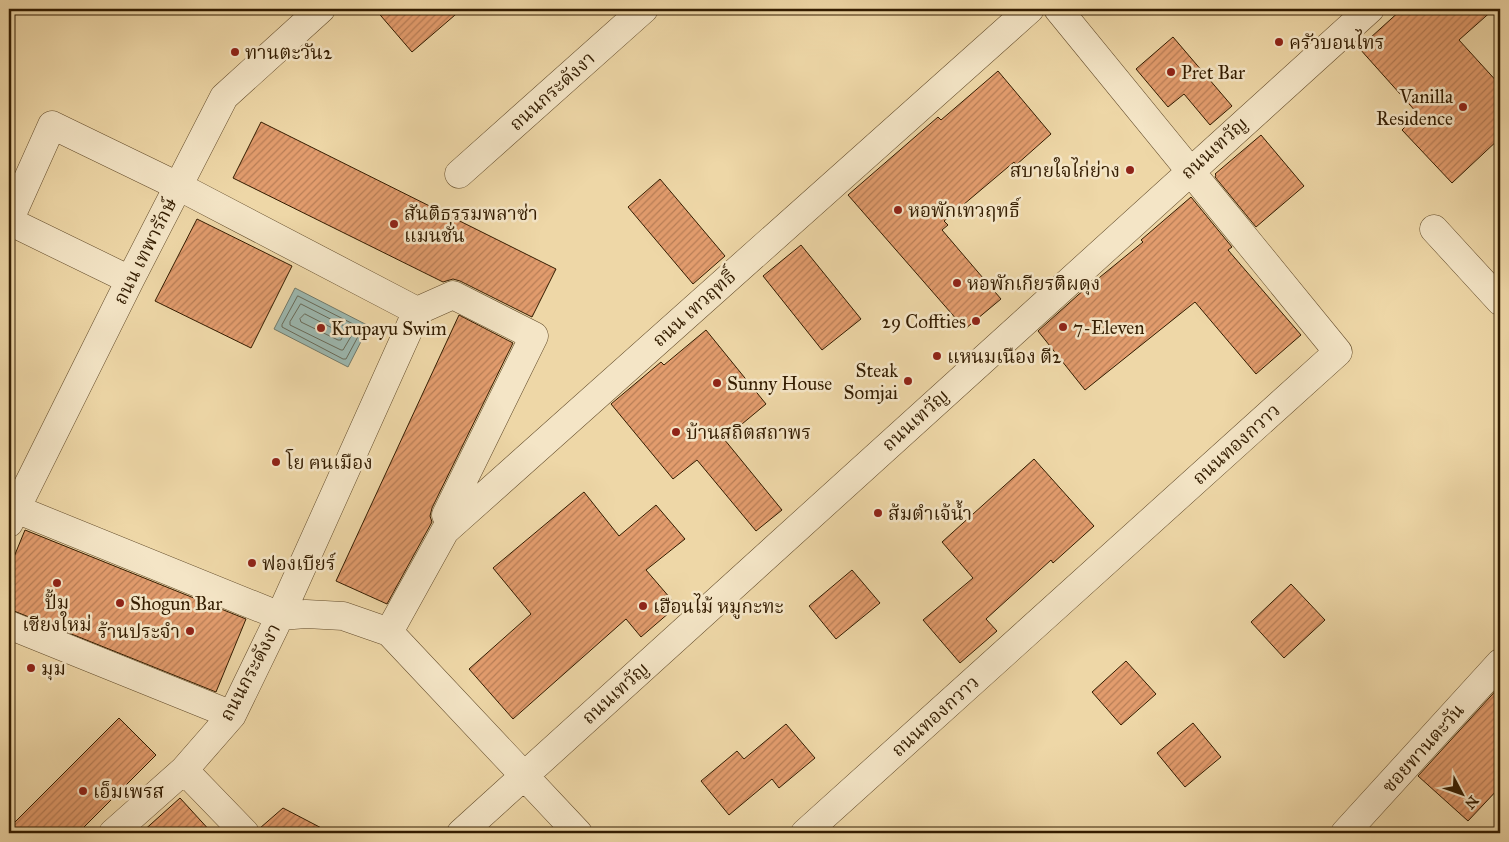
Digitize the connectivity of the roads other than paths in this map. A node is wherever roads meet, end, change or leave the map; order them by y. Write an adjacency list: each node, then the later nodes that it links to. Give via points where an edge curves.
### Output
1 (322, 9): 8 (street, ถนน เทพารักษ์, via 224,97)
2 (644, 9): 7 (street, ถนนกระดังงา)
3 (1030, 9): 18 (street, ถนน เทวฤทธิ์, via 445,531)
4 (1058, 9): 6 (street, ถนนทองกวาว)
5 (1370, 9): 6 (street, ถนนเทวัญ)
6 (1189, 171): 22 (street, ถนนเทวัญ); 27 (street, ถนนทองกวาว, via 1338,352)
7 (459, 174)
8 (178, 186): 9 (street, via 52,126); 11 (street, ถนน เทพารักษ์); 13 (street)
9 (9, 221): 11 (street)
10 (1434, 229): 12 (street)
11 (130, 280): 15 (street, ถนน เทพารักษ์)
12 (1500, 301)
13 (417, 311): 14 (street, via 452,295 534,336); 16 (street, ถนนกระดังงา)
14 (446, 515)
15 (12, 516): 16 (street)
16 (280, 616): 18 (street, via 343,616); 20 (street, ถนนกระดังงา)
17 (9, 625): 20 (street)
18 (389, 632): 22 (street)
19 (1500, 662): 28 (street, ซอยทานตะวัน)
20 (232, 716): 21 (street, ถนนกระดังงา)
21 (184, 770): 23 (street, ถนนกระดังงา); 24 (street)
22 (524, 776): 25 (street, ถนนเทวัญ); 26 (street)
23 (113, 833)
24 (245, 833)
25 (461, 833)
26 (578, 833)
27 (806, 833)
28 (1345, 833)

